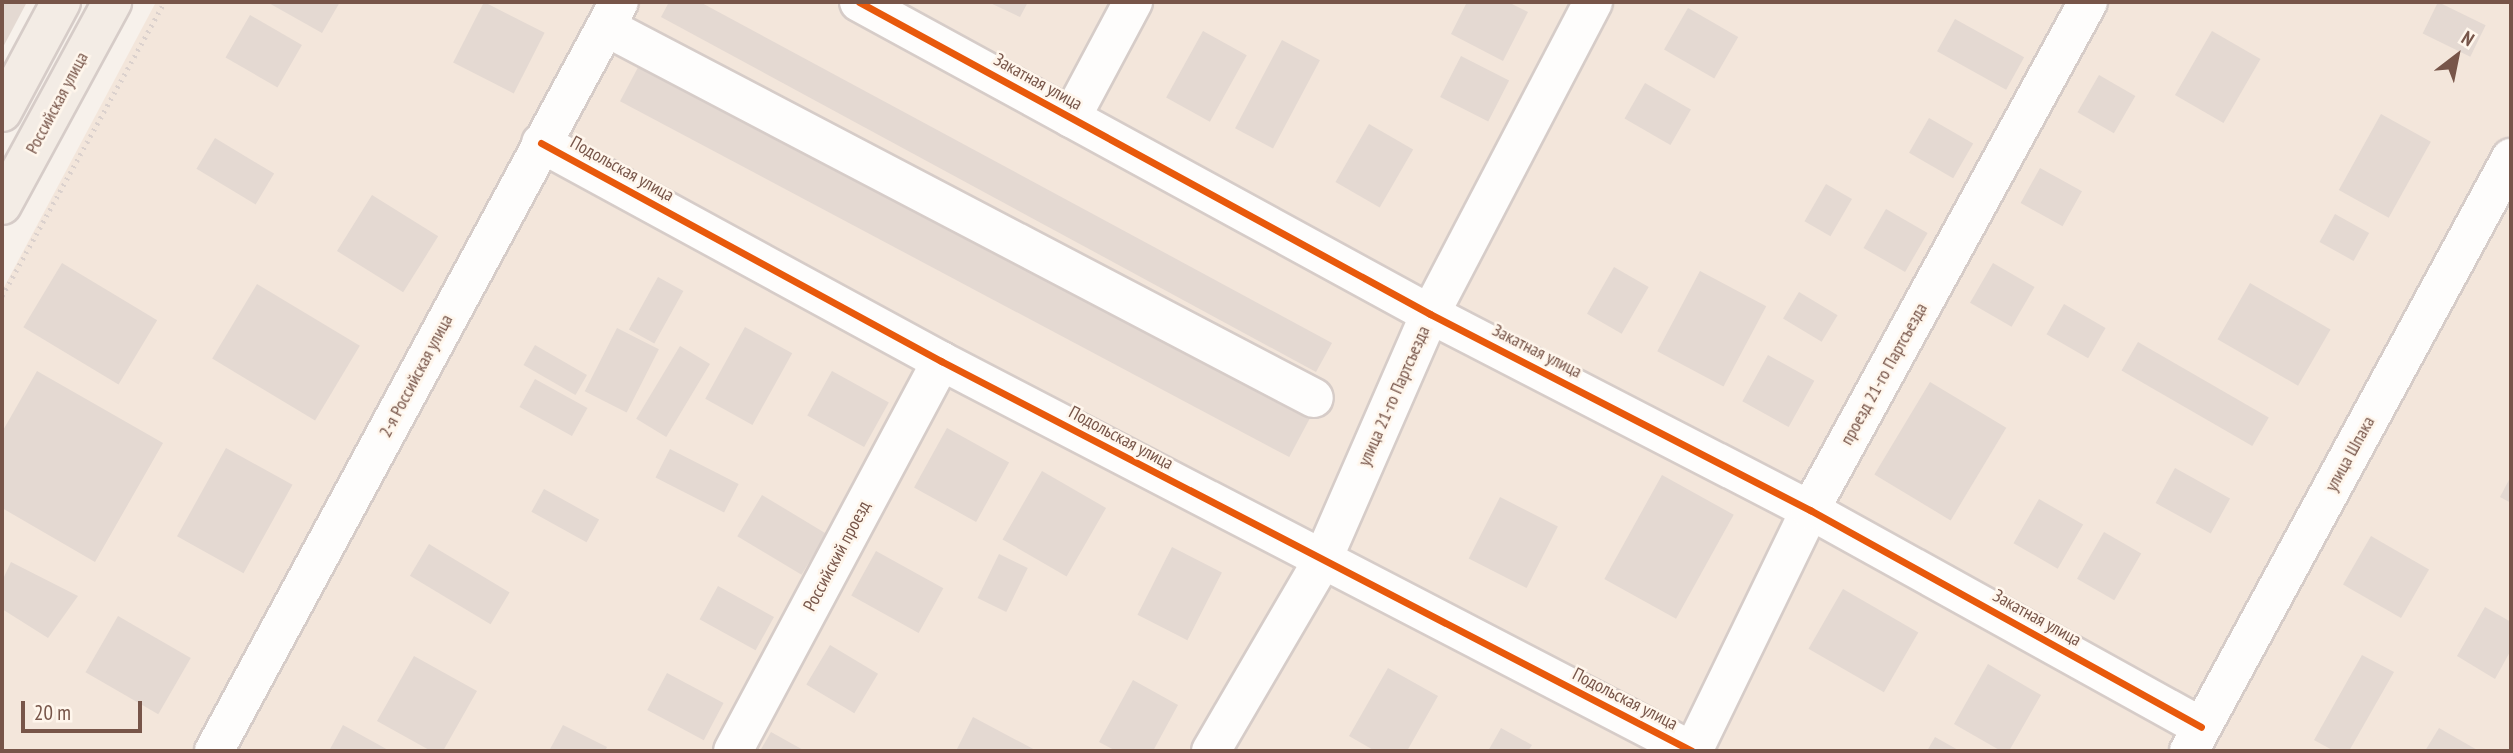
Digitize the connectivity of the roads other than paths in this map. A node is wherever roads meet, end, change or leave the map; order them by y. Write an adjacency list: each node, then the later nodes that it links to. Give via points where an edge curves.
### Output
1 (61, 2): 8 (main road)
2 (112, 2): 12 (main road, Российская улица)
3 (859, 2): 9 (street, Закатная улица)
4 (1133, 2): 9 (street)
5 (1593, 2): 13 (street, улица 21-го Партсъезда)
6 (2088, 2): 16 (street, проезд 21-го Партсъезда)
7 (612, 14): 10 (street, 2-я Российская улица); 15 (street)
8 (2, 112)
9 (1071, 118): 13 (street, Закатная улица)
10 (541, 143): 14 (street, Подольская улица); 19 (street, 2-я Российская улица)
11 (2511, 158): 18 (street, улица Шпака)
12 (2, 205)
13 (1430, 314): 16 (street, Закатная улица); 17 (street, улица 21-го Партсъезда)
14 (941, 361): 17 (street, Подольская улица); 20 (street, Российский проезд)
15 (1314, 398)
16 (1810, 510): 18 (street, Закатная улица); 22 (street, проезд 21-го Партсъезда)
17 (1322, 561): 21 (street, улица 21-го Партсъезда); 22 (street, Подольская улица)
18 (2195, 739)
19 (214, 751)
20 (733, 751)
21 (1211, 751)
22 (1692, 751)

